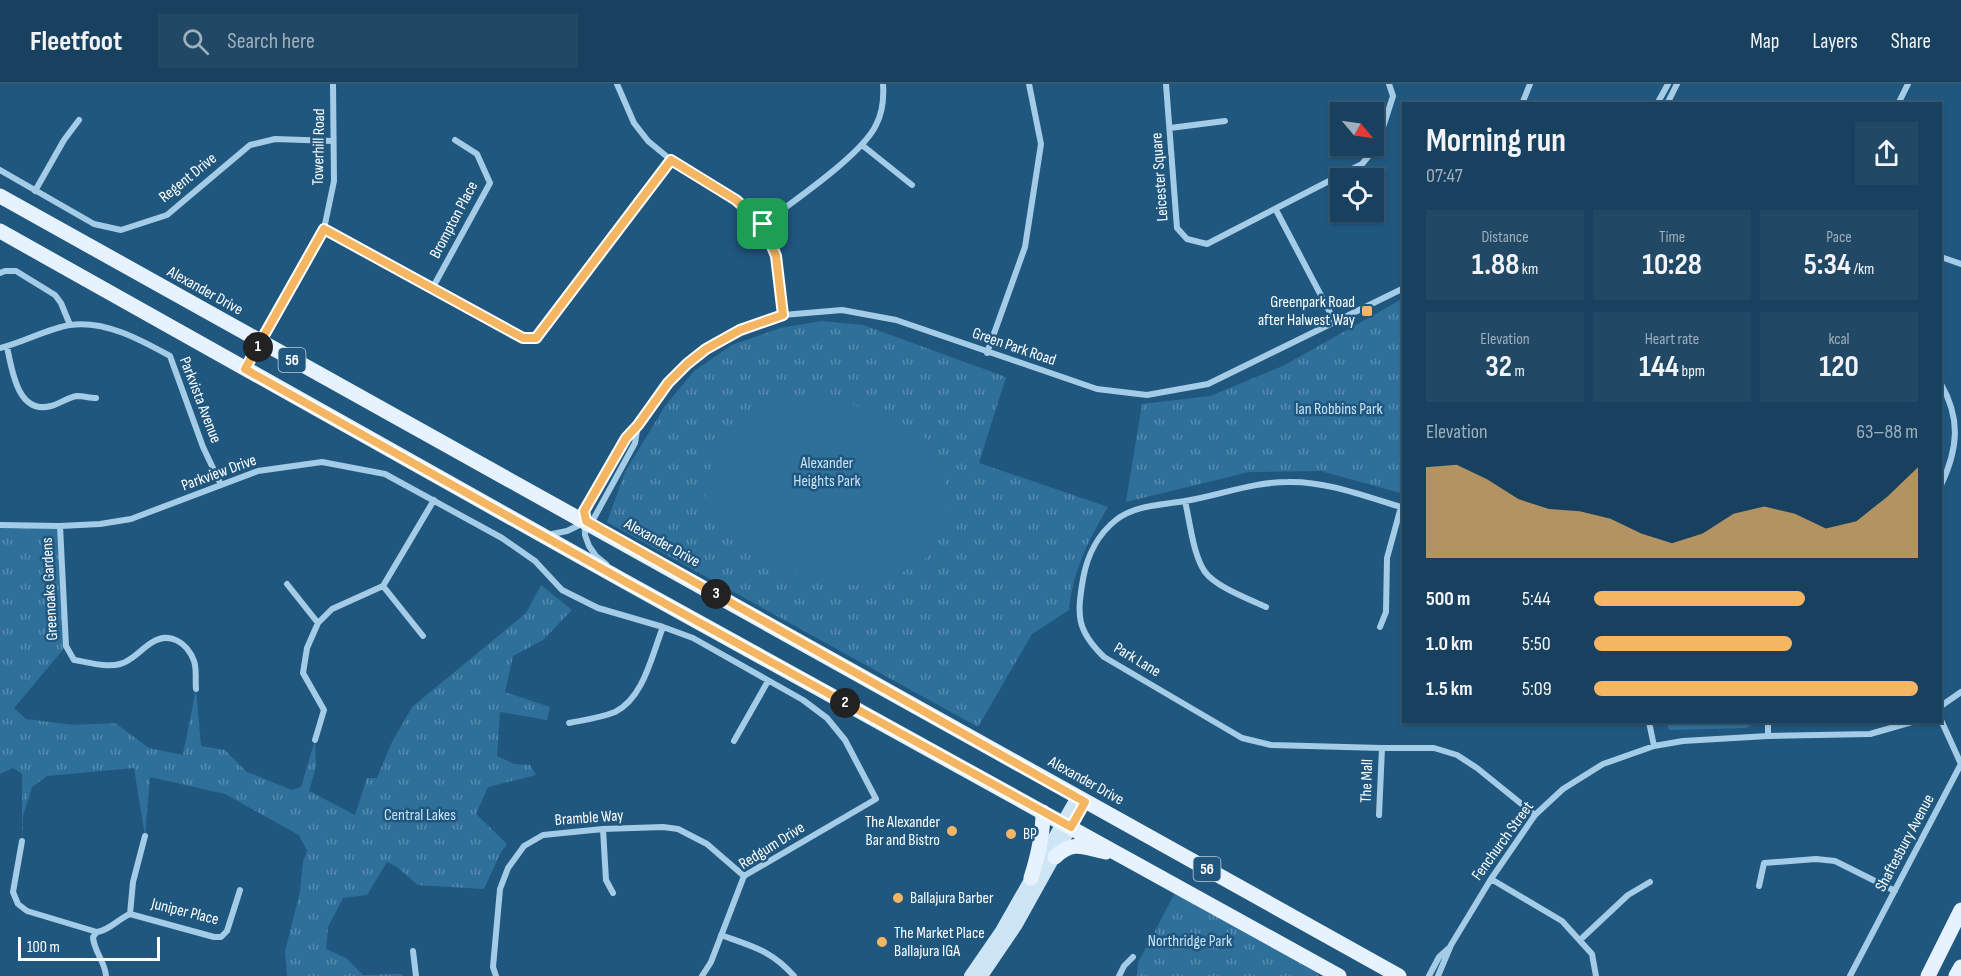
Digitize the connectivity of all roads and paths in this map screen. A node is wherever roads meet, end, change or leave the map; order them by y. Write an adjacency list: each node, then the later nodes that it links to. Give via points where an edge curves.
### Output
1 (333, 84): 19 (street, Towerhill Road)
2 (617, 84): 21 (street, via 634,123)
3 (883, 84): 20 (street, via 885,100 876,127)
4 (1029, 84): 41 (street, via 1041,144 1025,246)
5 (1166, 84): 17 (street, Leicester Square)
6 (1389, 84): 26 (street, Leicester Square, via 1393,96 1377,146 1362,164)
7 (1530, 84): 11 (street)
8 (1668, 84): 12 (street)
9 (1677, 84): 13 (street)
10 (1908, 84): 14 (street)
11 (1523, 102)
12 (1661, 102)
13 (1662, 102)
14 (1899, 102)
15 (79, 120): 24 (street)
16 (1226, 121): 17 (street)
17 (1170, 128): 26 (street, Leicester Square, via 1177,228 1187,239 1207,244)
18 (455, 140): 34 (street, Brompton Place, via 477,154 490,183)
19 (332, 141): 24 (street, Regent Drive, via 275,139 250,145 167,214 121,230 94,224); 28 (street, Towerhill Road, via 334,180)
20 (862, 145): 23 (street); 27 (street)
21 (671, 160): 27 (street, via 736,200); 34 (street, via 536,338 523,338)
22 (0, 170): 24 (street, Regent Drive)
23 (912, 185)
24 (35, 191)
25 (0, 196): 39 (main road, Alexander Drive / 56)
26 (1276, 210): 37 (street)
27 (763, 224): 36 (street, via 776,256)
28 (324, 229): 34 (street); 39 (street, Towerhill Road)
29 (0, 231): 42 (main road, 56)
30 (1961, 254): 32 (street)
31 (1942, 257): 32 (street)
32 (1959, 264)
33 (0, 273): 38 (street, via 16,271 55,295)
34 (432, 289)
35 (1402, 289): 37 (street, Green Park Road)
36 (783, 315): 41 (street, Green Park Road, via 842,310 896,320); 45 (street, Green Park Road, via 740,330 706,349 668,383)
37 (1335, 322): 41 (street, Green Park Road, via 1208,384 1147,395 1097,389)
38 (70, 325): 40 (street, Parkvista Avenue); 47 (street, Parkvista Avenue, via 98,326 140,339 170,356 202,447)
39 (261, 342): 42 (street, Towerhill Road); 52 (main road, Alexander Drive / 56)
40 (4, 348): 44 (street, via 14,382 34,406 49,407 76,396)
41 (987, 353)
42 (245, 369): 55 (main road, 56)
43 (1942, 386): 46 (street, via 1955,409 1957,435)
44 (96, 398)
45 (638, 425): 52 (street, Green Park Road, via 626,438 584,511); 52 (street, Green Park Road, via 635,443 599,510)
46 (1942, 483)
47 (221, 485): 48 (street, Parkview Drive, via 258,471 322,462 386,474); 54 (street, Parkview Drive, via 131,519)
48 (434, 500): 58 (street); 61 (street, Parkview Drive, via 502,538 562,590 598,608)
49 (1185, 501): 50 (street, Park Lane, via 1289,482 1331,487); 59 (street, via 1206,573); 77 (street, Park Lane, via 1152,504 1116,519 1095,541 1078,609 1083,631 1094,647 1104,657 1242,738 1271,746)
50 (1402, 507)
51 (1402, 510): 62 (street, via 1386,558 1386,612)
52 (586, 521): 55 (street, Green Park Road, via 567,531); 56 (street, Green Park Road, via 589,546); 79 (main road, Alexander Drive / 56)
53 (0, 525): 54 (street, Parkview Drive)
54 (60, 526): 65 (street, Greenoaks Gardens, via 66,646 74,660 121,664 152,642 172,638 184,644 195,663)
55 (543, 536): 56 (main road, 56)
56 (624, 581): 80 (main road, 56)
57 (287, 584): 60 (street)
58 (383, 586): 60 (street, via 332,609); 63 (street)
59 (1266, 607)
60 (318, 623): 74 (street, via 307,648 303,673 324,710)
61 (663, 627): 64 (street, Parkview Drive, via 693,638); 69 (street, via 632,697 617,711)
62 (1380, 627)
63 (423, 636)
64 (768, 681): 75 (street); 78 (street, Parkview Drive, via 827,718 845,740)
65 (195, 689)
66 (1961, 692): 67 (street)
67 (1942, 705)
68 (1942, 722): 95 (street, Shaftesbury Avenue, via 1961,764)
69 (568, 723)
70 (1649, 723): 76 (street)
71 (1768, 723): 73 (street)
72 (1908, 723): 73 (street, Fenchurch Street, via 1869,734)
73 (1768, 736): 76 (street, Fenchurch Street)
74 (315, 740)
75 (734, 741)
76 (1654, 746): 82 (street, Fenchurch Street, via 1604,764 1563,789)
77 (1382, 748): 81 (street, The Mall); 82 (street, Park Lane, via 1434,748 1456,755)
78 (876, 799): 89 (street, Redgum Drive)
79 (1081, 800): 83 (main road); 115 (main road, Alexander Drive / 56)
80 (1043, 812): 83 (main road, 56); 90 (main road, via 1041,844)
81 (1379, 815)
82 (1535, 815): 91 (street, Fenchurch Street)
83 (1067, 825): 87 (main road, 56); 88 (main road); 90 (main road)
84 (603, 829): 89 (street, Bramble Way, via 678,829 707,843); 96 (street, via 606,880); 108 (street, Bramble Way, via 543,835 524,846 510,864 500,889)
85 (145, 836): 98 (street, via 133,882)
86 (22, 841): 99 (street, via 13,892 18,904 27,911)
87 (1124, 856): 88 (main road, via 1075,846); 114 (main road, 56)
88 (1055, 857): 112 (main road, via 1006,943)
89 (744, 876): 100 (street, Redgum Drive)
90 (1031, 878): 111 (main road)
91 (1491, 879): 101 (street, via 1562,921); 102 (street, Fenchurch Street)
92 (1650, 882): 101 (street, via 1628,895)
93 (1759, 886): 95 (street, via 1764,863 1816,859 1835,861)
94 (240, 890): 98 (street, Juniper Place, via 227,931 221,937)
95 (1895, 891): 119 (street, Shaftesbury Avenue)
96 (613, 894)
97 (1961, 910): 120 (main road)
98 (130, 914): 99 (street, Juniper Place)
99 (97, 932): 106 (street, via 94,945 106,966)
100 (721, 935): 109 (street, Redgum Drive); 110 (street, via 766,952)
101 (1580, 940): 118 (street, via 1592,954)
102 (1451, 945): 116 (street, Fenchurch Street); 117 (street, Fenchurch Street)
103 (413, 951): 107 (street)
104 (1133, 957): 113 (street)
105 (1961, 967): 121 (main road)
106 (106, 976)
107 (416, 976)
108 (496, 976)
109 (702, 976)
110 (794, 976)
111 (970, 976)
112 (982, 976)
113 (1119, 976)
114 (1339, 976)
115 (1399, 976)
116 (1429, 976)
117 (1438, 976)
118 (1596, 976)
119 (1850, 976)
120 (1928, 976)
121 (1956, 976)

